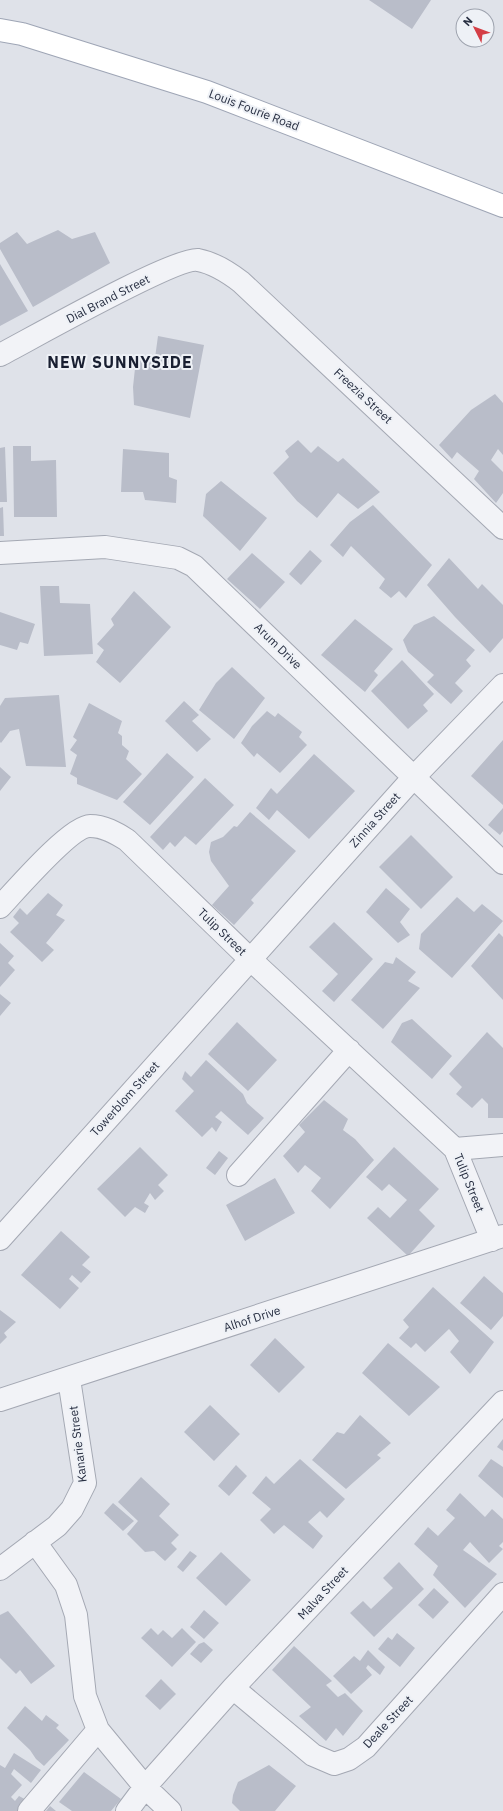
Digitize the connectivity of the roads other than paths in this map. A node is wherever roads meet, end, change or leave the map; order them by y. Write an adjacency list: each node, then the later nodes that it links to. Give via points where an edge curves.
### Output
1 (0, 30): 2 (main road, Louis Fourie Road, via 22,34)
2 (207, 92): 3 (main road, Louis Fourie Road); 4 (main road)
3 (503, 206)
4 (503, 218)
5 (220, 267): 6 (street, Dial Brand Street, via 196,260 178,264 130,286); 7 (street, Freezia Street, via 241,282)
6 (0, 355)
7 (503, 528)
8 (0, 553): 10 (street, Arum Drive, via 105,547 178,558 194,566)
9 (503, 685): 10 (street, Zinnia Street)
10 (413, 778): 11 (street, Arum Drive); 13 (street, Zinnia Street)
11 (503, 863)
12 (0, 907): 13 (street, Tulip Street, via 68,837 89,826 109,830 127,840)
13 (250, 959): 14 (street, Tulip Street); 19 (street, Towerblom Street)
14 (349, 1050): 16 (street, Tulip Street); 17 (street)
15 (503, 1145): 16 (street)
16 (456, 1149): 18 (street, Tulip Street)
17 (238, 1175)
18 (497, 1238): 20 (street, Alhof Drive)
19 (0, 1239)
20 (70, 1379): 21 (street, Alhof Drive); 23 (street, Kanarie Street, via 85,1484 72,1509 57,1526)
21 (0, 1400)
22 (503, 1402): 26 (street, Malva Street)
23 (35, 1542): 24 (street, Kanarie Street); 27 (street, via 66,1585 76,1615 85,1696)
24 (0, 1569)
25 (503, 1594): 26 (street, Deale Street, via 366,1748 349,1759 334,1764 313,1755)
26 (233, 1688): 28 (street, Malva Street)
27 (98, 1730): 28 (street); 29 (street)
28 (145, 1787): 30 (street, Malva Street); 31 (street)
29 (29, 1811)
30 (127, 1811)
31 (170, 1811)

